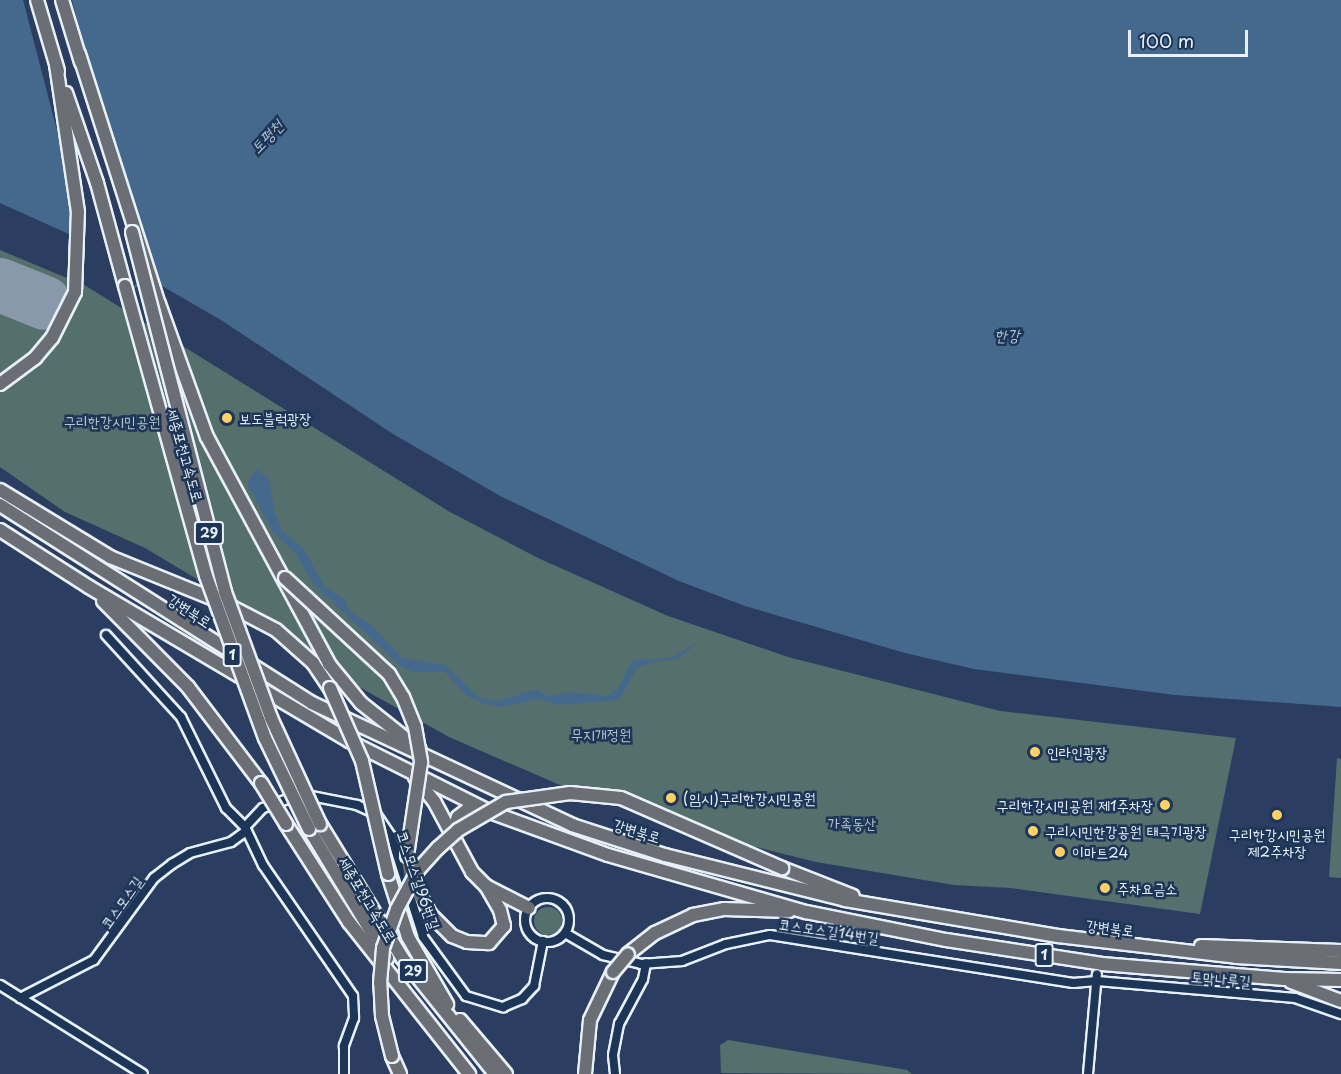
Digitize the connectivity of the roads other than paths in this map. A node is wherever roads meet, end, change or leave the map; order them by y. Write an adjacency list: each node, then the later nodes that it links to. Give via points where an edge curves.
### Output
1 (37, 0): 4 (highway, 세종포천고속도로 / 29)
2 (62, 0): 3 (highway, 세종포천고속도로 / 29)
3 (78, 54): 9 (highway, bridge, via 159,304 207,437); 15 (highway, 세종포천고속도로 / 29, bridge, via 132,232 225,592)
4 (56, 65): 5 (highway, via 78,212 75,292 52,338 35,358); 15 (highway, 세종포천고속도로 / 29, bridge, via 97,183 206,576 265,738)
5 (0, 384)
6 (0, 490): 41 (highway, bridge, via 110,557 252,616 276,630 313,663 330,688 362,761 388,874 408,937 451,1010)
7 (0, 505): 12 (highway, 강변북로 / 1, via 268,678)
8 (0, 530): 10 (highway, 강변북로 / 1)
9 (285, 578): 12 (highway, via 329,664 361,703); 18 (highway, bridge, via 389,674 403,697 415,727 421,762 406,856 412,881 431,915 447,932 467,942 489,943 504,926)
10 (89, 587): 13 (highway, 강변북로 / 1, via 290,708); 38 (highway, bridge, via 188,687 261,783 349,922)
11 (106, 635): 16 (street, via 181,717 213,786 226,808)
12 (436, 764): 19 (highway, 강변북로 / 1, via 533,810 602,835 780,886)
13 (413, 773): 14 (highway, 강변북로 / 1); 17 (highway, via 434,801)
14 (493, 813): 17 (highway, via 467,810 453,824); 21 (highway, 강변북로 / 1, via 608,855)
15 (314, 826): 39 (highway, 세종포천고속도로 / 29, via 385,956); 40 (highway, 세종포천고속도로 / 29, via 403,959)
16 (245, 827): 23 (street, 코스모스길96번길, via 271,803 301,794 357,805 376,814 391,836 423,937 466,996 482,1003 503,1007 522,999 534,986); 32 (street, 코스모스길, via 245,832 231,842 190,853 153,878 94,960); 36 (street, via 263,865 353,996 354,1018 344,1046)
17 (451, 838): 18 (highway, via 472,872)
18 (486, 886): 20 (highway)
19 (877, 905): 24 (highway, 강변북로 / 1); 37 (highway, bridge, via 621,798 570,792 506,802 458,830 438,848 418,870 396,909 383,948 380,983 382,1016)
20 (529, 908): 22 (street, via 544,899 562,904 569,921); 23 (street, via 527,928)
21 (806, 912): 29 (highway, 강변북로 / 1, via 946,940 1102,964); 42 (highway, bridge, via 741,908 707,912 666,926 628,954 612,972 590,1020)
22 (565, 933): 23 (street, via 555,940); 26 (street, 코스모스길14번길, via 603,955)
23 (543, 941)
24 (1149, 947): 25 (highway); 27 (highway, 강변북로 / 1)
25 (1341, 951)
26 (646, 963): 28 (street, 코스모스길14번길, via 682,962 726,944 770,935 1073,983); 43 (street, via 643,979 618,1024)
27 (1341, 963)
28 (1097, 977): 34 (street, 토막나루길, via 1295,998); 44 (street)
29 (1284, 979): 30 (highway, 강변북로 / 1); 33 (highway)
30 (1341, 980)
31 (1, 986): 32 (street)
32 (20, 998): 35 (street)
33 (1341, 1001)
34 (1341, 1014)
35 (143, 1074)
36 (344, 1074)
37 (400, 1074)
38 (469, 1074)
39 (479, 1074)
40 (495, 1074)
41 (506, 1074)
42 (585, 1074)
43 (615, 1074)
44 (1088, 1074)

